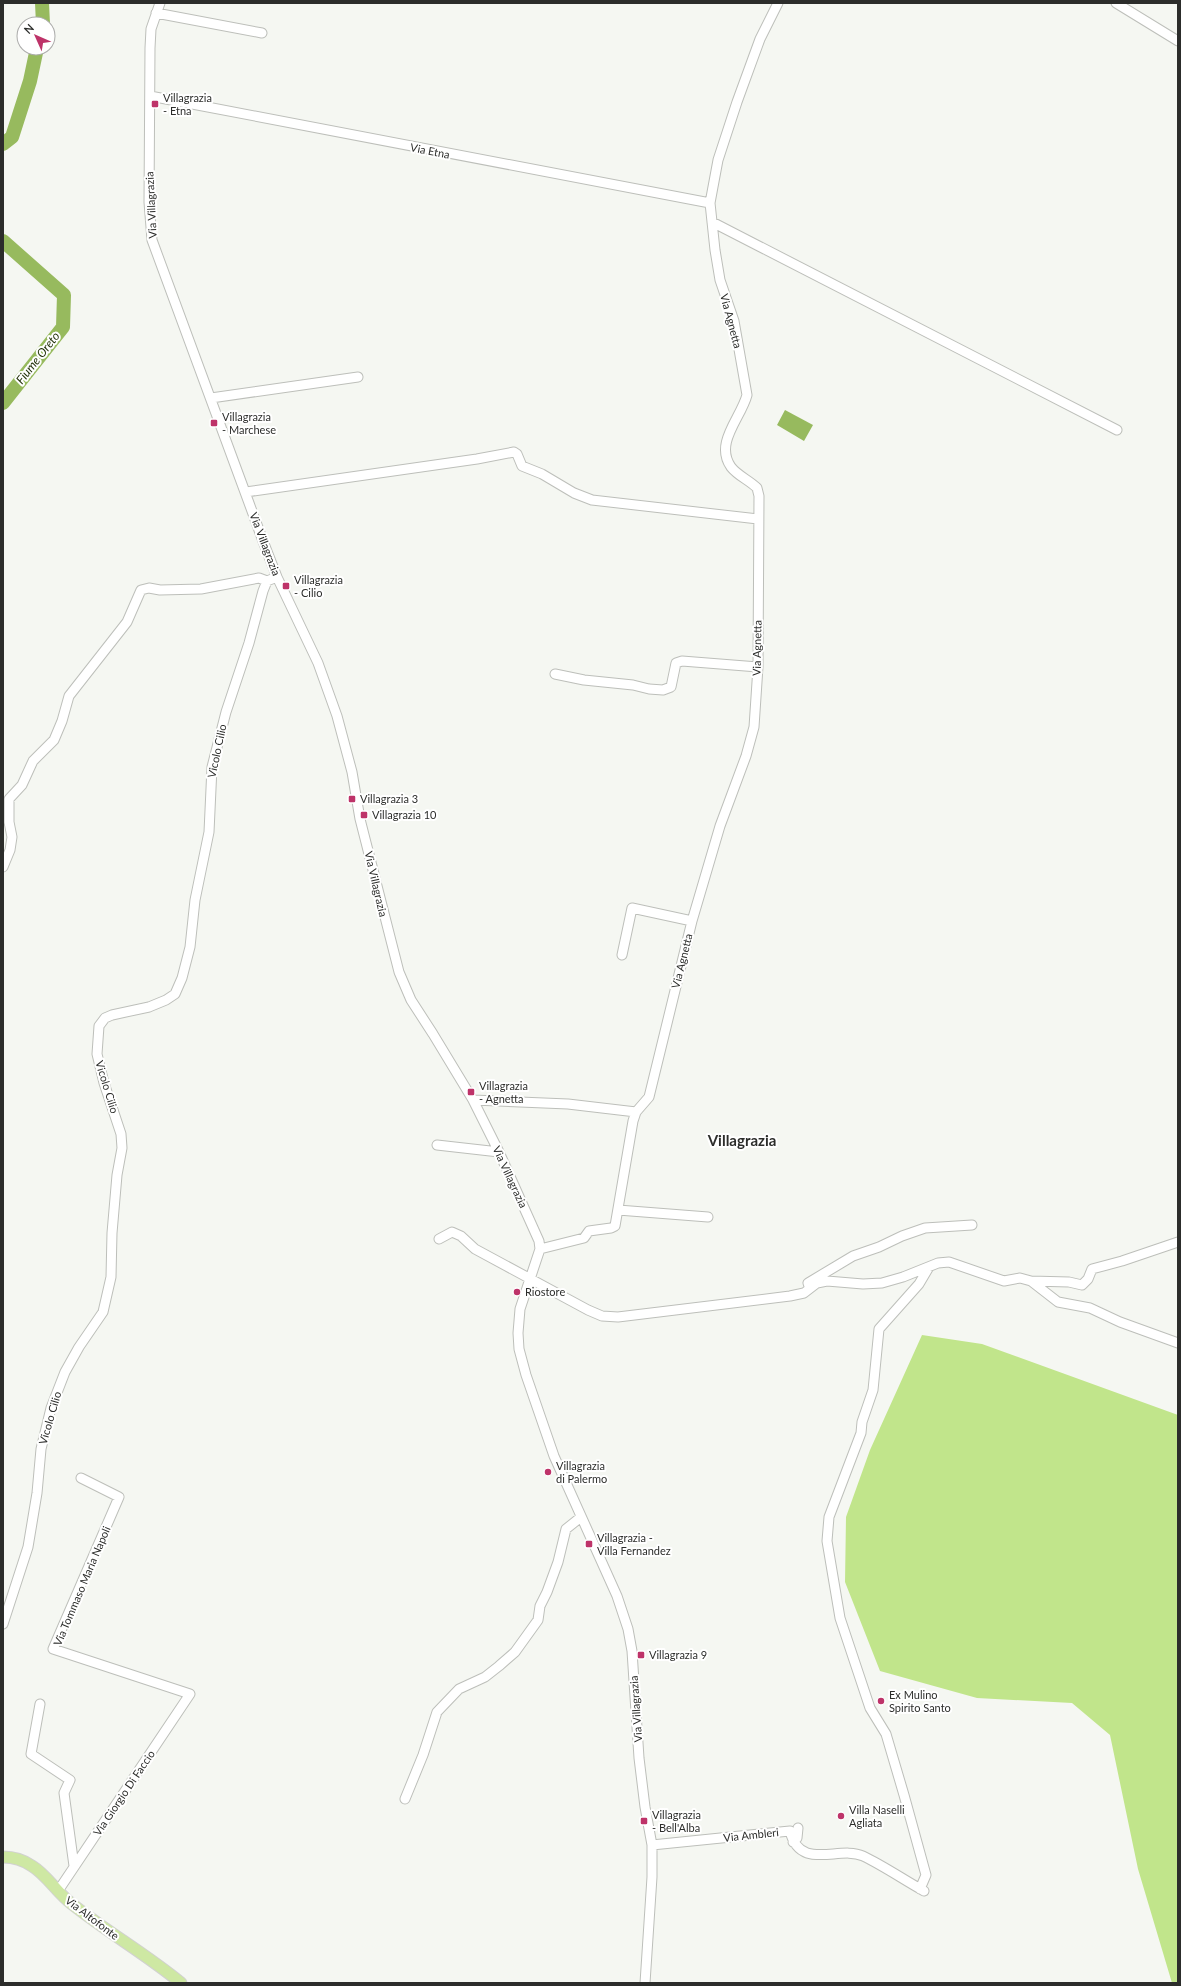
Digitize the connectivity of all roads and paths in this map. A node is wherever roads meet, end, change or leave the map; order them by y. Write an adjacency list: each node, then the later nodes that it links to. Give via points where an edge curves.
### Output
1 (160, 3): 4 (street, Via Villagrazia)
2 (778, 3): 8 (street, Via Agnetta, via 760,39 737,102 718,160)
3 (1116, 3): 6 (street)
4 (156, 13): 5 (street); 7 (street, Via Villagrazia, via 150,48)
5 (262, 33)
6 (1178, 41)
7 (150, 96): 8 (street, Via Etna); 11 (street, Via Villagrazia, via 149,202 152,240)
8 (710, 204): 9 (street, Via Agnetta)
9 (712, 222): 12 (street); 14 (street, Via Agnetta, via 720,280 734,321 747,395 725,447 730,466 757,488)
10 (358, 377): 11 (street)
11 (211, 398): 13 (street, Via Villagrazia)
12 (1117, 430)
13 (246, 492): 14 (street, via 514,452 522,466 592,500); 15 (street, Via Villagrazia)
14 (758, 519): 17 (street, Via Agnetta)
15 (277, 577): 16 (street); 22 (street, Via Villagrazia, via 318,662 337,716 399,972 411,1000)
16 (267, 581): 19 (street, via 259,578 201,589 141,590 119,634 69,696 54,740 33,761 22,785 9,799 12,837); 39 (street, Vicolo Cilio, via 262,590 212,767 209,832 195,900 190,947 182,978 175,994 166,1000 149,1007 112,1015 105,1018 99,1026 97,1054 121,1134 122,1148 117,1175 111,1277 103,1312 79,1347 51,1408 41,1449 28,1547)
17 (758, 667): 18 (street, via 682,661 676,663 671,687 663,690); 20 (street, Via Agnetta, via 751,740 720,826)
18 (555, 674)
19 (3, 867)
20 (692, 922): 21 (street, via 632,908); 23 (street, Via Agnetta, via 649,1097)
21 (622, 955)
22 (472, 1100): 23 (street, via 568,1104); 25 (street, Via Villagrazia)
23 (636, 1112): 26 (street)
24 (437, 1145): 25 (street)
25 (499, 1152): 31 (street, Via Villagrazia, via 536,1231)
26 (618, 1210): 27 (street); 31 (street, via 614,1226 611,1228 589,1231 584,1238)
27 (708, 1217)
28 (972, 1225): 35 (street, via 925,1228 902,1236 841,1262 808,1282)
29 (439, 1239): 33 (street, via 452,1232 461,1236 475,1249)
30 (1178, 1242): 34 (street, via 1092,1269 1082,1285)
31 (540, 1248): 33 (street, Via Villagrazia)
32 (929, 1267): 34 (street, via 949,1262 1004,1281 1020,1278); 35 (street, via 903,1278 882,1283 827,1281); 44 (street, Via Ambleri, via 919,1284 879,1329 872,1390 861,1433 826,1527 840,1618 870,1708 886,1734 926,1875 922,1890 861,1855 808,1854)
33 (531, 1280): 35 (street, via 602,1316 618,1317 790,1296); 38 (street, Via Villagrazia, via 518,1319 520,1349 526,1375 554,1456)
34 (1031, 1281): 36 (street, via 1058,1302 1090,1308)
35 (810, 1288)
36 (1178, 1343)
37 (81, 1478): 40 (street, Via Tommaso Maria Napoli, via 119,1497 53,1648)
38 (581, 1517): 42 (street, via 566,1529 558,1562 540,1606 538,1620 515,1652 485,1677 459,1689 437,1712); 45 (street, Via Villagrazia, via 617,1596 628,1629 632,1651 639,1758)
39 (3, 1624)
40 (190, 1694): 47 (street, Via Giorgio Di Faccio)
41 (40, 1704): 47 (street, via 31,1754 70,1780 64,1793)
42 (405, 1799)
43 (798, 1828): 44 (street, via 797,1838)
44 (793, 1842): 45 (street, Via Ambleri, via 790,1831)
45 (652, 1845): 50 (street, Via Villagrazia)
46 (3, 1857): 48 (main road, Via Altofonte, via 16,1857 33,1866)
47 (74, 1866): 48 (street, Via Giorgio Di Faccio)
48 (58, 1891): 49 (main road, Via Altofonte, via 104,1930)
49 (181, 1983)
50 (645, 1983)

